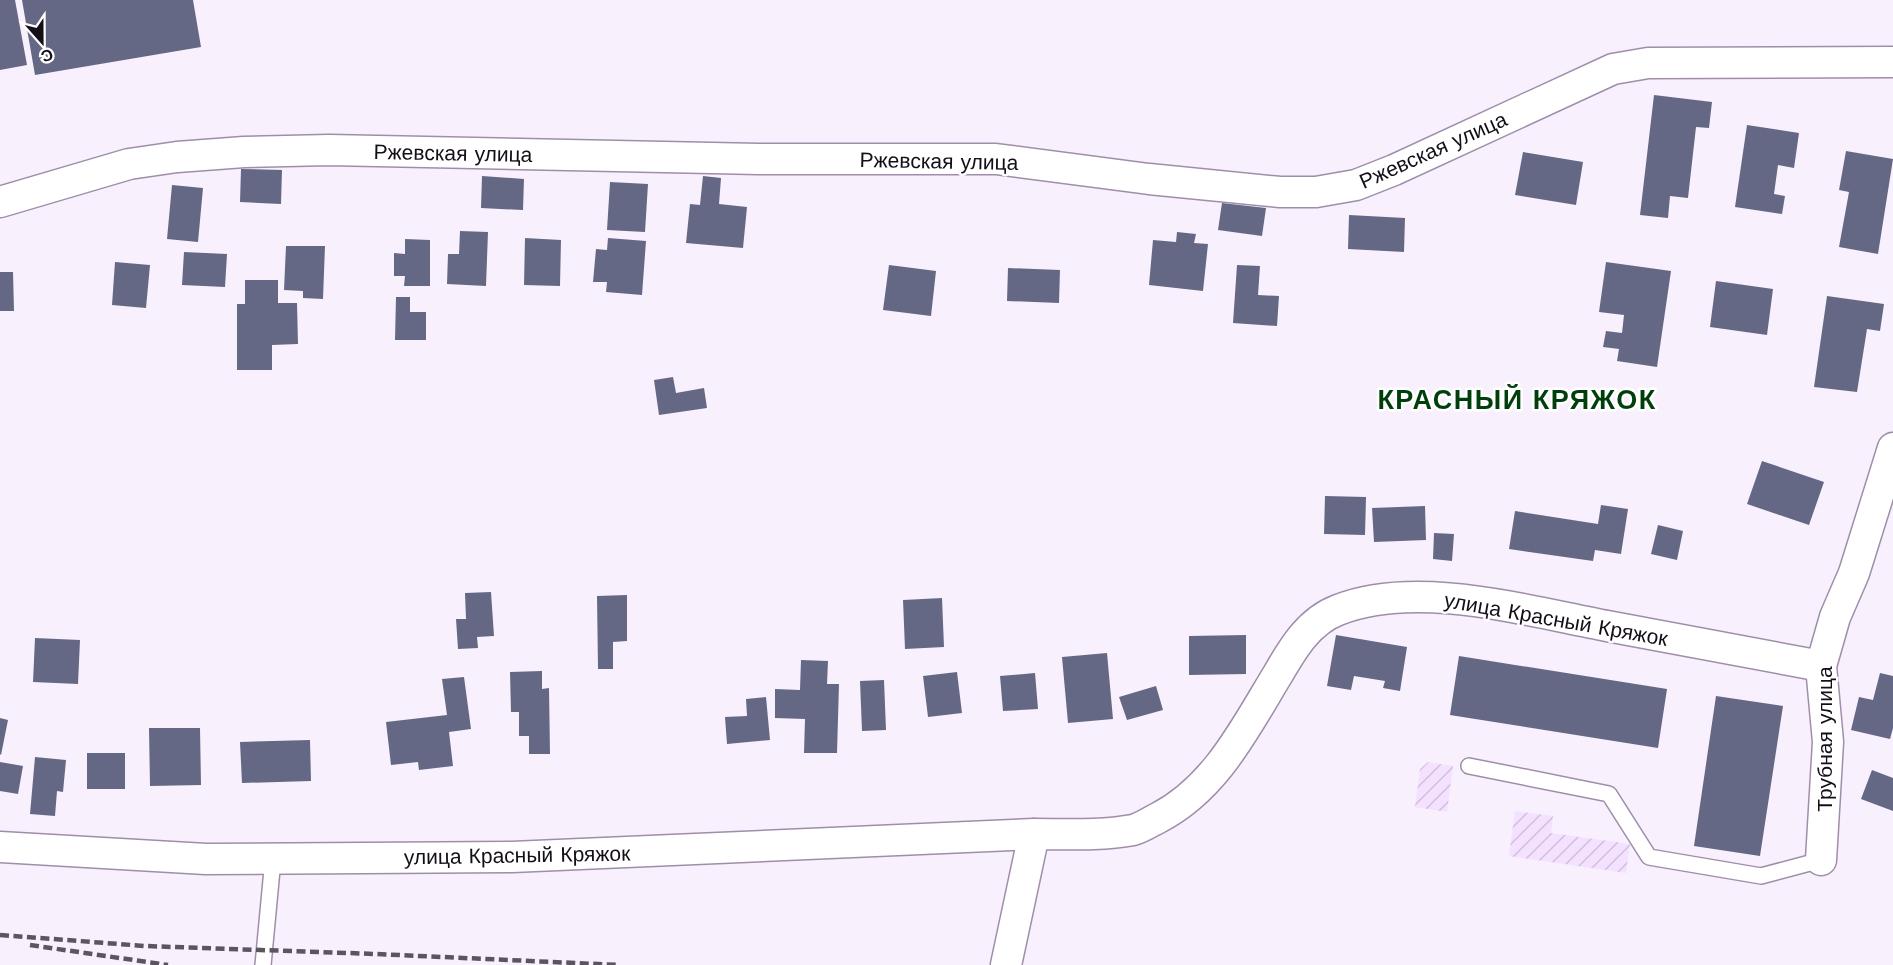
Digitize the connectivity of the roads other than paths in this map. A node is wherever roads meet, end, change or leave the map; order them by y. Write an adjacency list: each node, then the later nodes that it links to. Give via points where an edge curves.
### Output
1 (1893, 62): 2 (street, Ржевская улица, via 1648,63 1613,69 1394,170 1356,185 1316,192 1280,192 996,159 759,159 329,150 244,152 129,164)
2 (0, 202)
3 (1893, 448): 4 (street, Трубная улица)
4 (1821, 666): 6 (street, улица Красный Кряжок, via 1468,600 1380,598 1339,609 1308,630 1236,745 1210,778 1177,808 1135,829); 9 (street, Трубная улица, via 1828,742)
5 (1469, 766): 9 (lane, via 1609,794 1649,857 1761,876)
6 (1034, 834): 8 (street, улица Красный Кряжок, via 512,857); 11 (street)
7 (0, 847): 8 (street, улица Красный Кряжок)
8 (273, 859): 10 (lane)
9 (1821, 861)
10 (263, 965)
11 (1006, 965)

